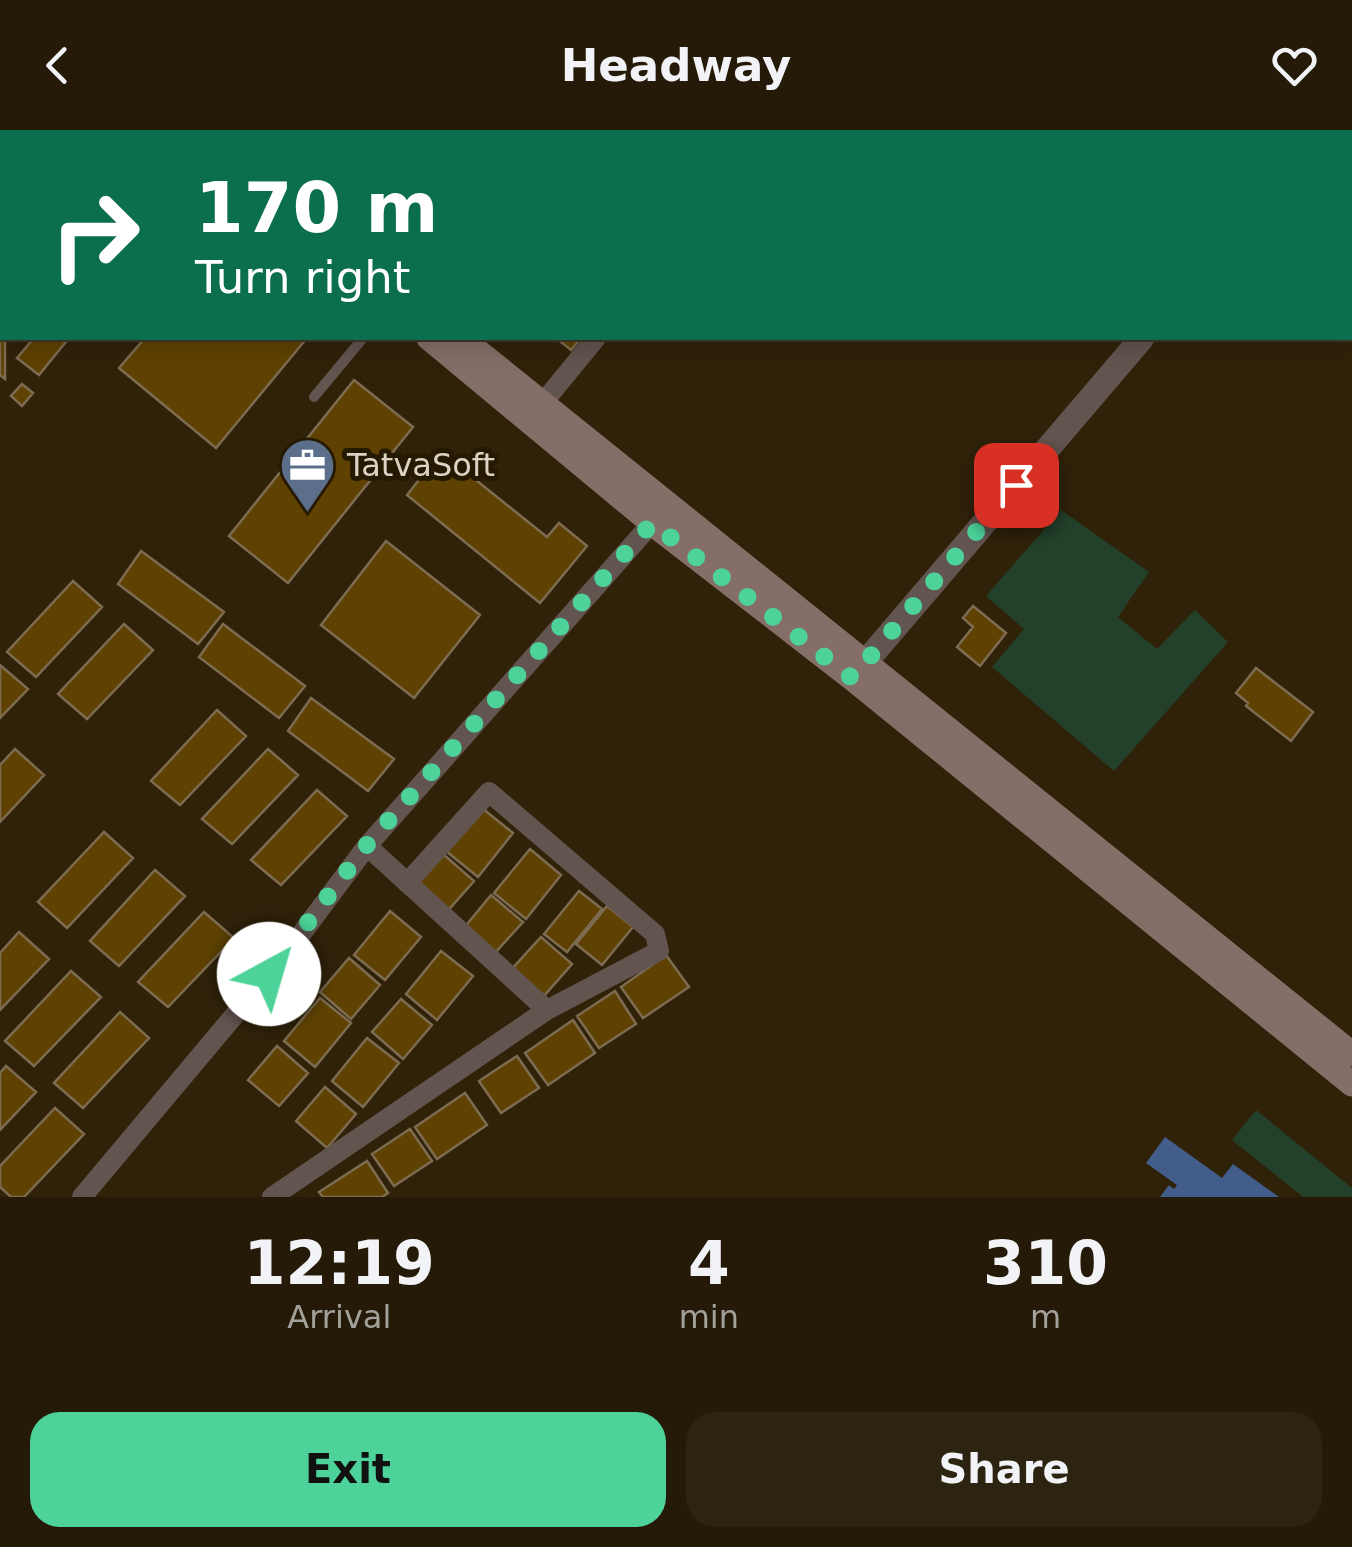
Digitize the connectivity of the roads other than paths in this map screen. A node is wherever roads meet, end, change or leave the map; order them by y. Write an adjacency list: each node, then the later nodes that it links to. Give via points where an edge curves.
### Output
1 (361, 340): 6 (lane)
2 (431, 340): 8 (main road)
3 (463, 340): 7 (main road)
4 (594, 340): 7 (street)
5 (1140, 340): 9 (street)
6 (314, 397)
7 (542, 404): 9 (main road)
8 (652, 523): 9 (main road); 10 (street)
9 (858, 670): 13 (main road); 14 (main road)
10 (366, 846): 11 (street); 15 (street, via 290,949)
11 (407, 883): 12 (street); 12 (street, via 489,792 655,934 658,951)
12 (547, 1010): 16 (street)
13 (1352, 1054)
14 (1352, 1084)
15 (82, 1197)
16 (272, 1197)

